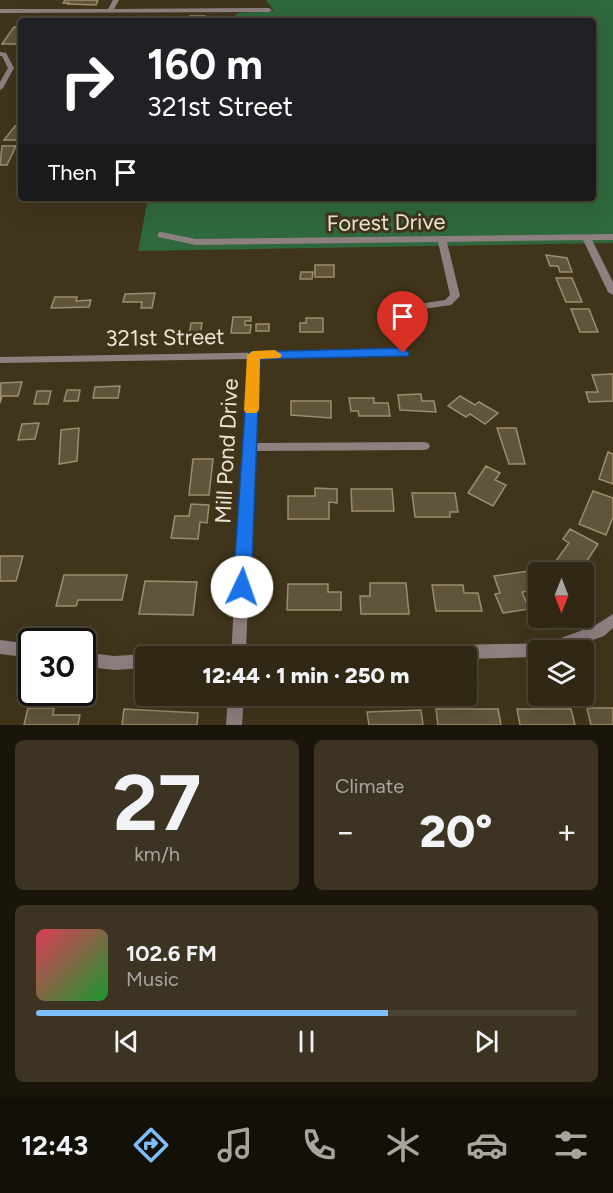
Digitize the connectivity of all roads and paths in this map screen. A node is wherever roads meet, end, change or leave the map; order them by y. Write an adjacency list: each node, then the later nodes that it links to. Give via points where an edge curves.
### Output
1 (116, 0): 4 (street)
2 (269, 10): 4 (street)
3 (0, 11): 4 (street)
4 (110, 11)
5 (0, 54): 6 (street, via 4,54 11,68)
6 (0, 88)
7 (161, 236): 10 (street, Forest Drive, via 196,242)
8 (586, 237): 9 (street, Forest Drive); 10 (street, Forest Drive); 11 (street)
9 (613, 237)
10 (442, 239): 12 (street, via 455,296 448,303)
11 (613, 292)
12 (409, 308)
13 (403, 353): 14 (street, 321st Street)
14 (253, 355): 15 (street, 321st Street); 17 (street, Mill Pond Drive)
15 (0, 360)
16 (424, 446): 17 (street)
17 (250, 447): 19 (street, Mill Pond Drive)
18 (613, 620): 22 (street, via 599,631 547,650)
19 (239, 646)
20 (0, 647): 21 (street)
21 (18, 649)
22 (477, 652)
23 (96, 660): 24 (street)
24 (135, 662)
25 (235, 706): 26 (street)
26 (234, 725)

